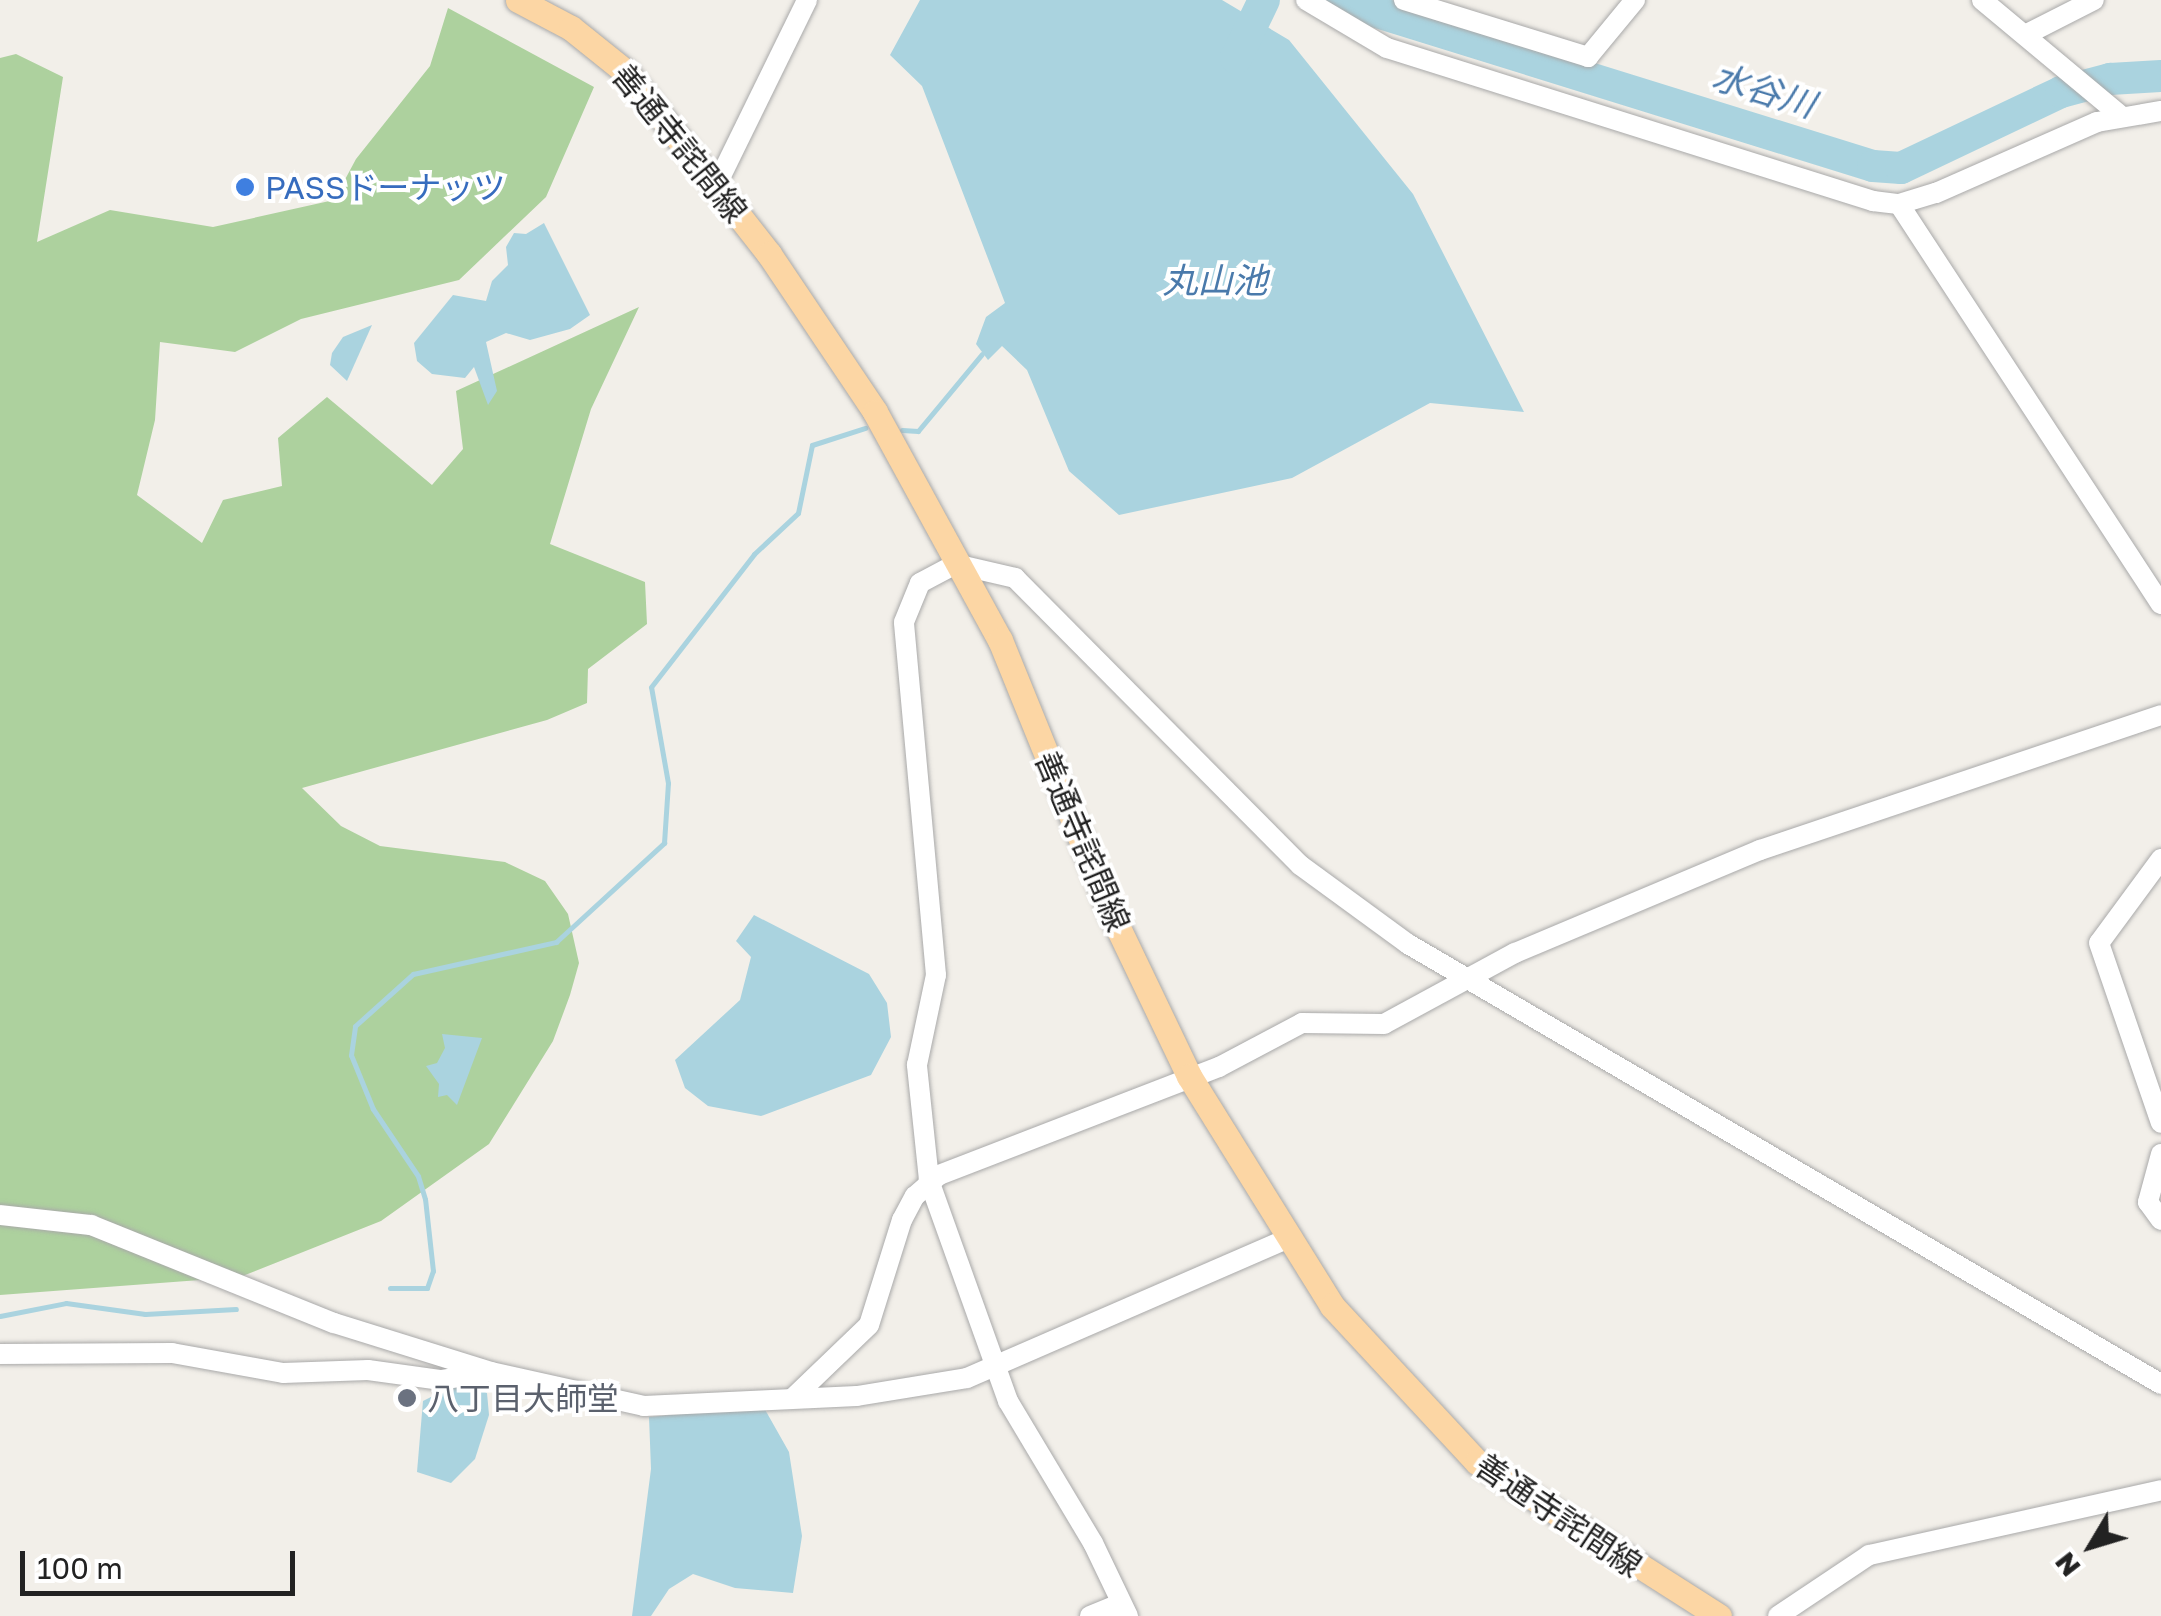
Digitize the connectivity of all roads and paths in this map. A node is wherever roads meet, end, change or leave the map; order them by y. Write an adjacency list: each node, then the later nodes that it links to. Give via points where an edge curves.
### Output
1 (807, 0): 11 (street)
2 (1306, 0): 12 (street, via 1387,48)
3 (1404, 0): 4 (street, via 1588,57)
4 (1635, 0)
5 (1982, 0): 8 (street)
6 (2094, 0): 8 (street)
7 (530, 2): 11 (main road, 善通寺詫間線, via 627,73)
8 (2025, 35): 10 (street)
9 (2161, 111): 10 (street)
10 (2121, 116): 12 (street)
11 (717, 184): 13 (main road, 善通寺詫間線, via 875,412)
12 (1899, 204): 14 (street)
13 (955, 564): 17 (street, via 1014,578 1300,865); 18 (main road, 善通寺詫間線, via 1000,640 1111,913); 21 (street, via 920,583 904,622 936,975 918,1066)
14 (2161, 604)
15 (2161, 715): 17 (street, via 1760,850)
16 (2161, 860): 19 (street, via 2099,943)
17 (1466, 980): 18 (street, via 1384,1024 1302,1022); 28 (street)
18 (1189, 1076): 21 (street); 24 (main road, 善通寺詫間線)
19 (2161, 1124)
20 (2161, 1154): 23 (street, via 2148,1202)
21 (929, 1180): 26 (street); 29 (street, via 902,1220 870,1325)
22 (0, 1215): 27 (street, via 91,1226 334,1323)
23 (2161, 1220)
24 (1287, 1238): 26 (street); 33 (main road, 善通寺詫間線, via 1380,1364 1477,1462)
25 (0, 1354): 27 (street, via 172,1353 283,1373 368,1370 441,1380)
26 (999, 1368): 29 (street, via 926,1387); 31 (street, via 1008,1401 1093,1544)
27 (491, 1372): 29 (street, via 644,1406)
28 (2161, 1384)
29 (792, 1398)
30 (2161, 1490): 34 (street, via 1898,1546 1828,1578)
31 (1123, 1610): 32 (street)
32 (1090, 1616)
33 (1719, 1616)
34 (1778, 1616)

